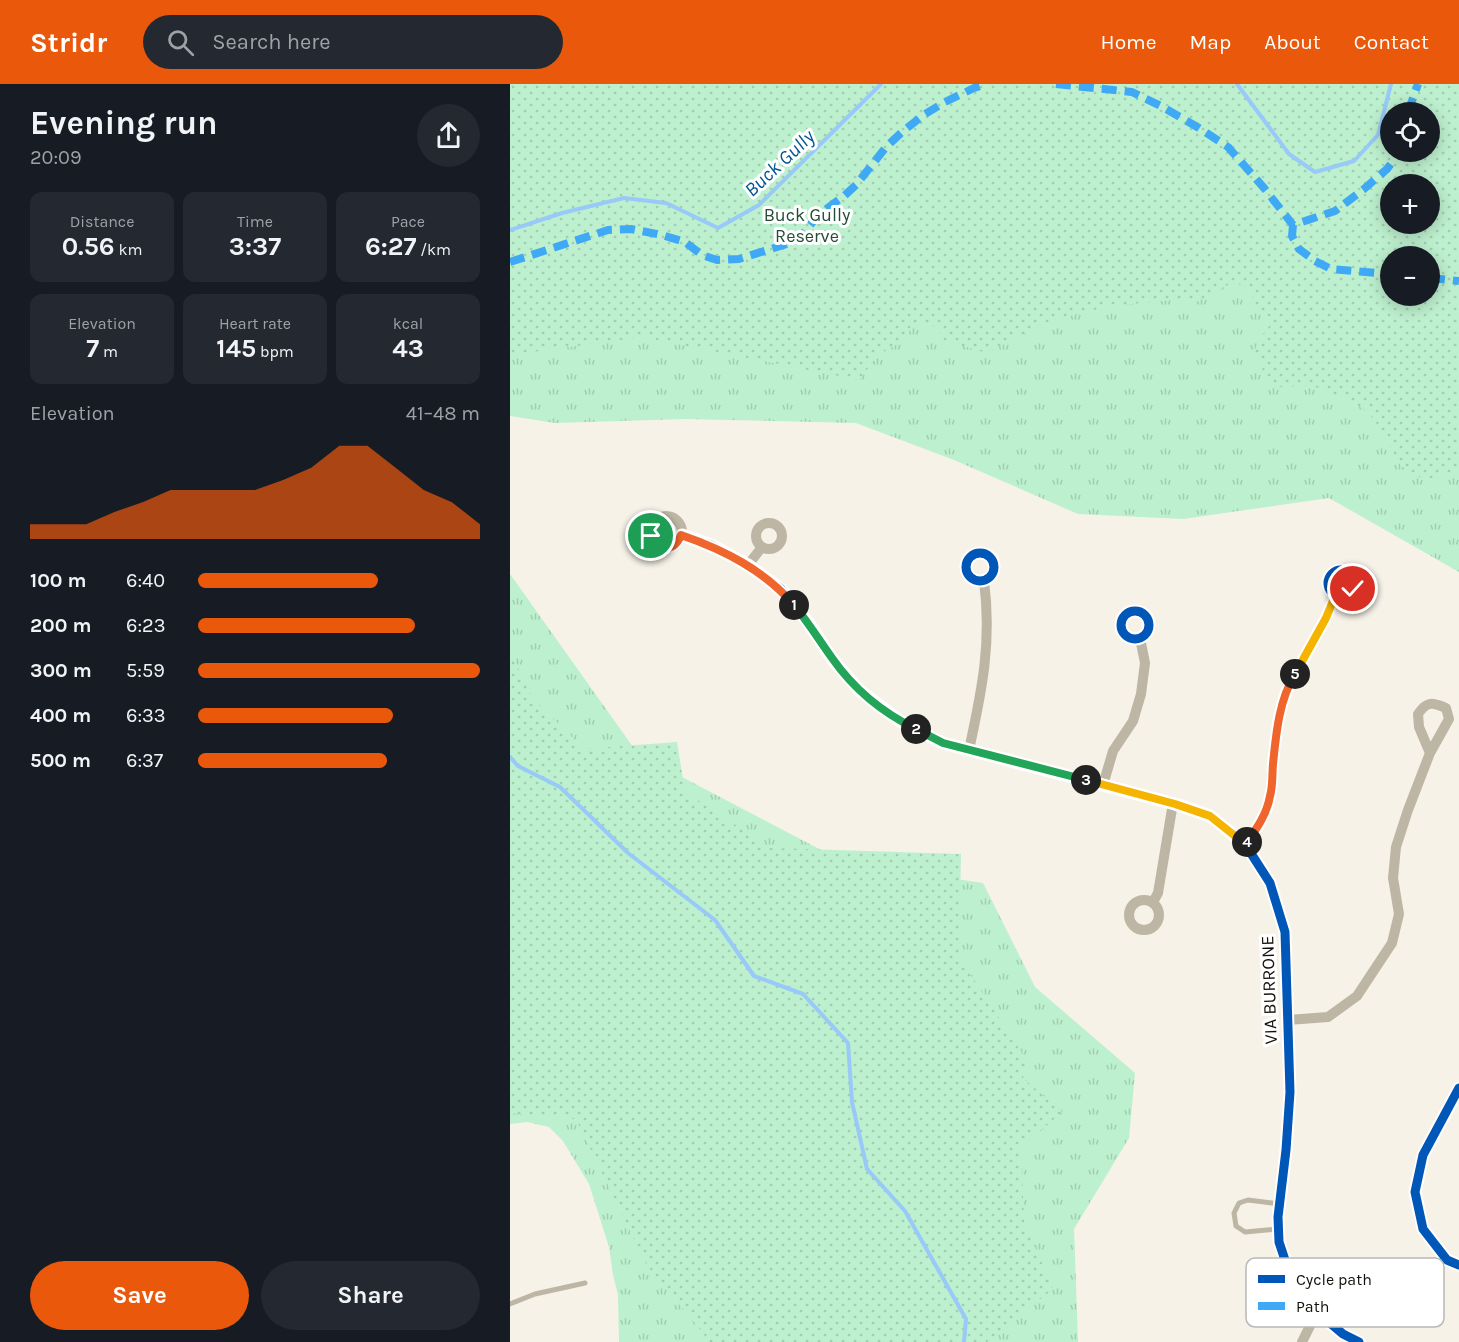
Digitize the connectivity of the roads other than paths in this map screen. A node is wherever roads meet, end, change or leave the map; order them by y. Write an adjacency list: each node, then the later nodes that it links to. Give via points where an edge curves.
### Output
1 (681, 535): 3 (street, VIA BURRONE, via 711,545)
2 (762, 547): 3 (street)
3 (748, 565): 7 (street, VIA BURRONE, via 781,590 860,691 900,721 943,743)
4 (984, 581): 7 (street, via 987,648)
5 (1335, 596): 11 (street, via 1288,685 1280,713 1270,797 1261,822)
6 (1140, 638): 9 (street, via 1146,663 1141,694 1133,722 1113,751)
7 (969, 750): 9 (street, VIA BURRONE)
8 (1430, 753): 13 (street, via 1396,847 1393,878 1399,914 1392,943 1357,996 1328,1017)
9 (1103, 785): 10 (street, VIA BURRONE)
10 (1173, 803): 11 (street, VIA BURRONE, via 1210,816); 12 (street, via 1158,893)
11 (1245, 844): 13 (street, VIA BURRONE, via 1270,883 1285,932)
12 (1153, 902)
13 (1288, 1020): 15 (street, VIA BURRONE, via 1290,1092)
14 (1459, 1088): 18 (street, via 1423,1155 1415,1192 1423,1229 1447,1260)
15 (1279, 1204): 16 (street, VIA BURRONE); 16 (lane, via 1248,1200 1239,1203 1234,1213 1236,1226 1245,1232)
16 (1278, 1228): 17 (street, VIA BURRONE)
17 (1284, 1258)
18 (1459, 1265)
19 (585, 1283): 20 (lane)
20 (510, 1304)
21 (1310, 1327): 23 (street)
22 (1335, 1327): 24 (street, VIA BURRONE)
23 (1302, 1342)
24 (1359, 1342)

